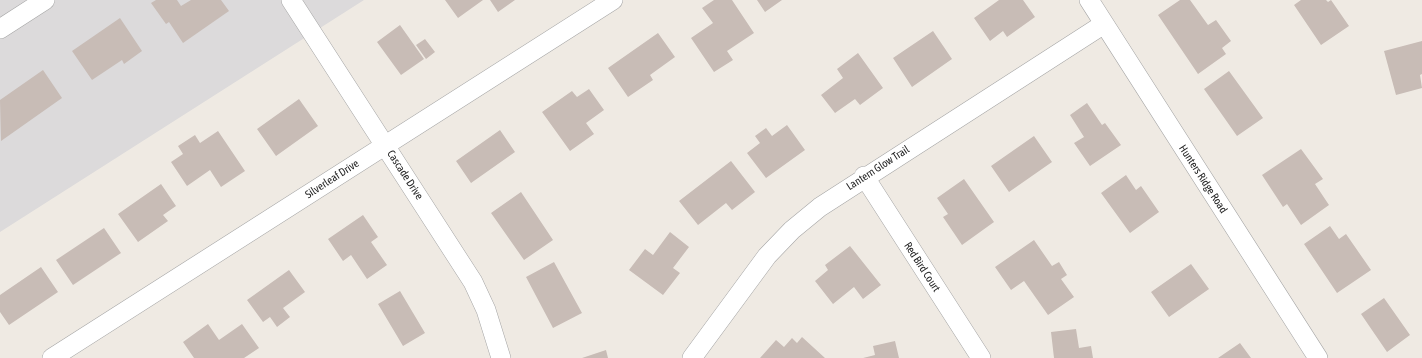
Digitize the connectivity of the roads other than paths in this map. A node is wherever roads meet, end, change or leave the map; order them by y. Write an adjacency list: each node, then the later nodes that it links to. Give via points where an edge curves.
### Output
1 (45, 0): 6 (street)
2 (291, 0): 7 (street, Cascade Drive)
3 (613, 0): 7 (street, Silverleaf Drive)
4 (1089, 0): 5 (street, Hunters Ridge Road)
5 (1104, 24): 8 (street, Lantern Glow Trail); 13 (street, Hunters Ridge Road)
6 (0, 28)
7 (385, 145): 9 (street, Silverleaf Drive); 10 (street, Cascade Drive, via 473,282 486,310)
8 (864, 176): 11 (street, Lantern Glow Trail, via 792,230 767,256); 12 (street, Red Bird Court)
9 (52, 358)
10 (501, 358)
11 (692, 358)
12 (981, 358)
13 (1318, 358)

